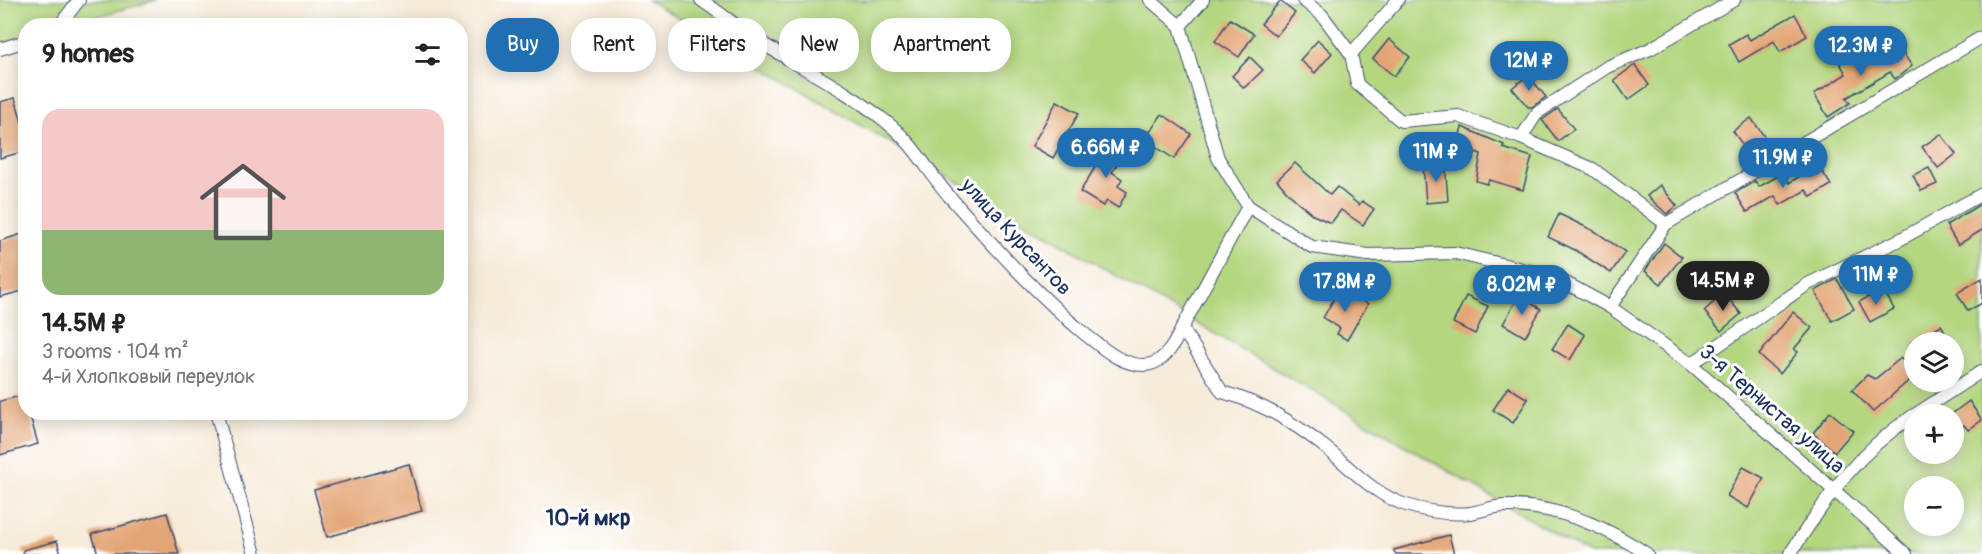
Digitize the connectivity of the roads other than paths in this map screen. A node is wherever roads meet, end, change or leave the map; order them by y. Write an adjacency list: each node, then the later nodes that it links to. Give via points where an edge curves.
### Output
1 (79, 0): 8 (street)
2 (701, 0): 19 (street, улица Курсантов, via 884,120 916,149 947,193 1012,268 1050,306 1103,348 1128,364 1148,365 1170,351)
3 (1150, 0): 9 (street)
4 (1203, 0): 9 (street)
5 (1303, 0): 13 (street, via 1322,15)
6 (1398, 0): 13 (street)
7 (1734, 0): 14 (street, via 1650,49 1607,68 1537,113)
8 (65, 18)
9 (1180, 26): 16 (street, 3-я Тернистая улица, via 1218,158)
10 (1982, 37): 17 (street)
11 (18, 43): 12 (street)
12 (0, 49)
13 (1351, 54): 14 (street, via 1357,84 1401,121 1458,116)
14 (1521, 138): 17 (street, via 1593,169)
15 (1982, 194): 20 (street, via 1808,284)
16 (1248, 206): 18 (street, 3-я Тернистая улица, via 1312,247 1368,255 1455,253 1555,277); 19 (street, улица Курсантов)
17 (1666, 224): 18 (street)
18 (1610, 307): 20 (street, 3-я Тернистая улица)
19 (1182, 328): 27 (street, via 1222,392 1248,399 1283,416 1366,483 1401,503 1434,512 1470,513 1505,506 1551,509 1624,539)
20 (1691, 364): 25 (street, 3-я Тернистая улица)
21 (1982, 371): 22 (street)
22 (1932, 404)
23 (218, 420): 26 (street)
24 (1904, 422): 25 (street, via 1887,433)
25 (1833, 488): 28 (street); 29 (street, 3-я Тернистая улица)
26 (255, 554)
27 (1647, 554)
28 (1790, 554)
29 (1906, 554)

